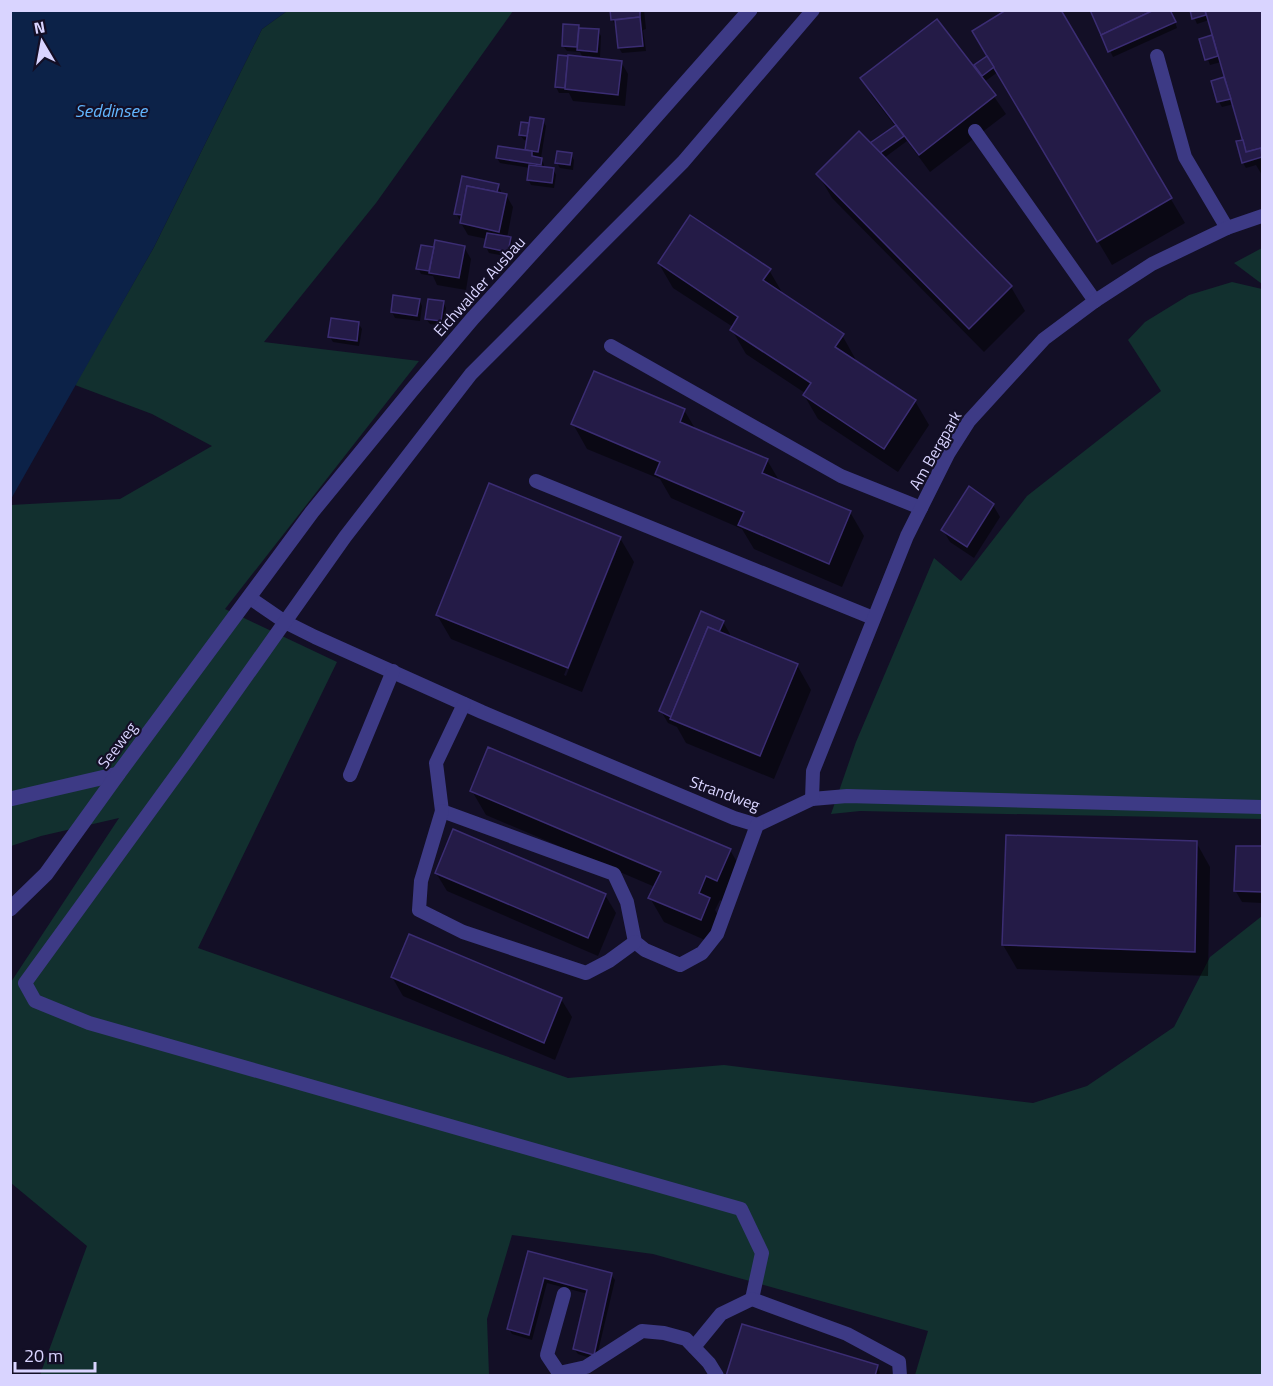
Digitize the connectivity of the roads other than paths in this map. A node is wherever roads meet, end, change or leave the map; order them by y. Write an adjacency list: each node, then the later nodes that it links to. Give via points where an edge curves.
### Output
1 (750, 10): 11 (street, Eichwalder Ausbau, via 473,318 312,512)
2 (813, 10): 13 (lane, via 683,162 471,374)
3 (1157, 57): 6 (lane, via 1185,157)
4 (975, 131): 7 (lane)
5 (1263, 216): 6 (lane, Am Bergpark)
6 (1227, 228): 7 (lane, Am Bergpark, via 1152,264)
7 (1095, 301): 10 (lane, Am Bergpark, via 1044,339 977,412 948,454)
8 (611, 346): 10 (lane, via 840,476)
9 (536, 481): 12 (lane)
10 (921, 508): 12 (lane, Am Bergpark)
11 (250, 598): 13 (lane, Strandweg); 16 (street, Seeweg)
12 (873, 618): 19 (lane, Am Bergpark, via 813,771)
13 (285, 622): 14 (lane, Strandweg); 26 (lane, via 25,983 34,1001 89,1023 741,1209 762,1253)
14 (393, 671): 15 (lane, Strandweg); 17 (lane)
15 (464, 704): 21 (lane, via 436,763); 22 (lane, Strandweg)
16 (118, 774): 18 (street); 23 (street, Seeweg, via 46,874)
17 (350, 775)
18 (10, 799)
19 (812, 799): 20 (lane, Strandweg, via 847,796); 22 (lane, Strandweg)
20 (1263, 807)
21 (442, 811): 24 (lane, via 614,874 627,902); 24 (lane, via 420,881 419,910 463,932 586,973)
22 (758, 825): 24 (lane, via 717,934 702,953 680,965)
23 (10, 909)
24 (634, 942)
25 (564, 1294): 27 (lane, via 547,1355 559,1373 586,1367 642,1331 686,1339)
26 (752, 1299): 27 (lane, via 721,1314); 29 (lane, via 847,1334 899,1362)
27 (694, 1347): 28 (lane)
28 (717, 1376)
29 (900, 1376)

